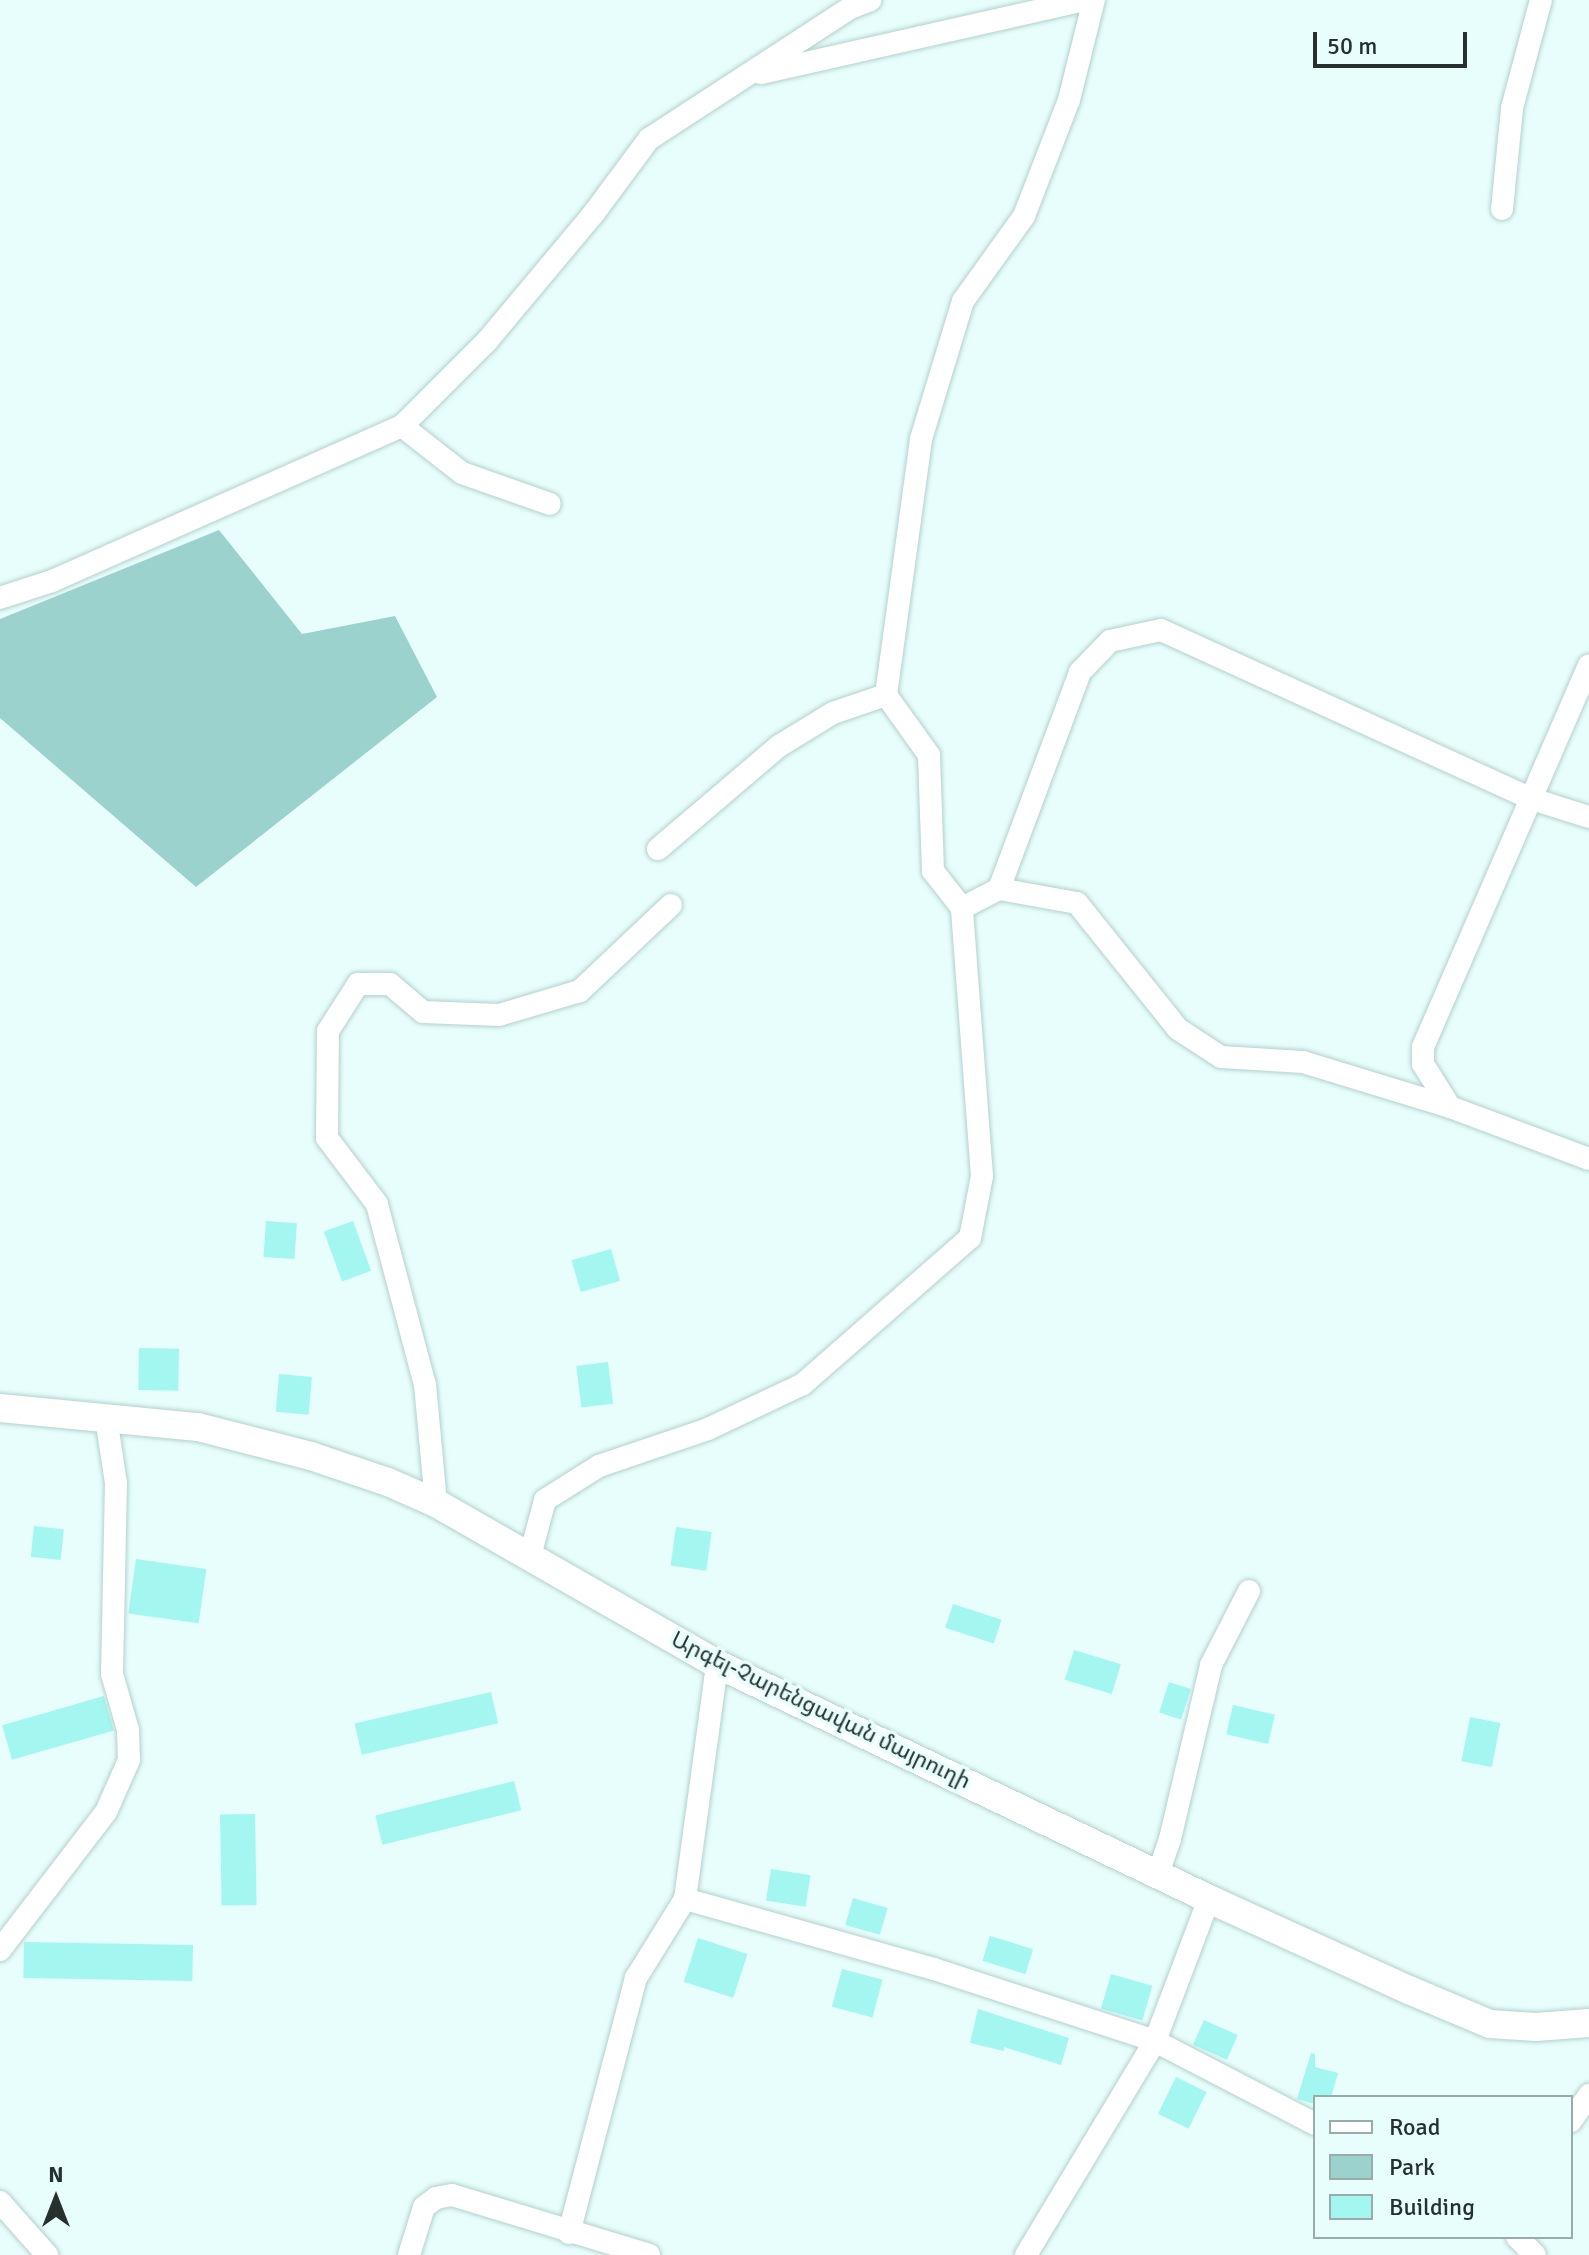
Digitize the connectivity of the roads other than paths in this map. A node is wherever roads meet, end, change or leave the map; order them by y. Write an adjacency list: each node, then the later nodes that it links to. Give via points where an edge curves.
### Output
1 (871, 0): 5 (street, via 850,8)
2 (1084, 0): 5 (street)
3 (1094, 0): 11 (street, via 1069,100 1024,216 963,301 921,439)
4 (1541, 0): 6 (street, via 1512,108)
5 (746, 77): 7 (street, via 649,139 487,341)
6 (1502, 209)
7 (402, 426): 8 (street, via 462,473); 9 (street, via 52,581)
8 (550, 504)
9 (0, 598)
10 (1589, 666): 12 (street)
11 (886, 695): 14 (street, via 833,713 779,746); 17 (street, via 929,755 933,871)
12 (1529, 798): 13 (street); 15 (street, via 1161,630 1110,641 1080,672); 18 (street, via 1423,1047 1423,1064)
13 (1589, 817)
14 (658, 849)
15 (999, 889): 17 (street); 18 (street, via 1077,903 1178,1029 1221,1057 1303,1062)
16 (671, 905): 22 (street, via 580,991 499,1015 423,1012 390,984 358,984 328,1031 327,1138 377,1204 425,1385)
17 (962, 908): 23 (street, via 982,1176 970,1238 803,1384 708,1429 599,1466 545,1500)
18 (1450, 1107): 19 (street)
19 (1589, 1159)
20 (0, 1408): 21 (main road, Արգել-Չարենցավան մայրուղի)
21 (106, 1418): 22 (main road, Արգել-Չարենցավան մայրուղի, via 198,1427 311,1456); 29 (street, via 116,1483 112,1674 128,1730 129,1760 106,1812)
22 (436, 1503): 23 (main road, Արգել-Չարենցավան մայրուղի)
23 (530, 1556): 25 (main road, Արգել-Չարենցավան մայրուղի)
24 (1249, 1591): 26 (street, via 1211,1665)
25 (717, 1664): 26 (main road, Արգել-Չարենցավան մայրուղի); 27 (street)
26 (1158, 1874): 28 (main road, Արգել-Չարենցավան մայրուղի)
27 (685, 1899): 31 (street, via 934,1969); 36 (street, via 636,1978)
28 (1209, 1899): 30 (main road, Արգել-Չարենցավան մայրուղի, via 1490,2024); 31 (street)
29 (0, 1950)
30 (1589, 2023)
31 (1155, 2041): 34 (street); 41 (street)
32 (1589, 2095): 33 (street)
33 (1573, 2118)
34 (1313, 2123)
35 (0, 2202): 38 (street)
36 (569, 2233): 39 (street, via 452,2195 424,2207); 40 (street)
37 (1519, 2239): 42 (street)
38 (47, 2255)
39 (409, 2255)
40 (649, 2255)
41 (1026, 2255)
42 (1535, 2255)

